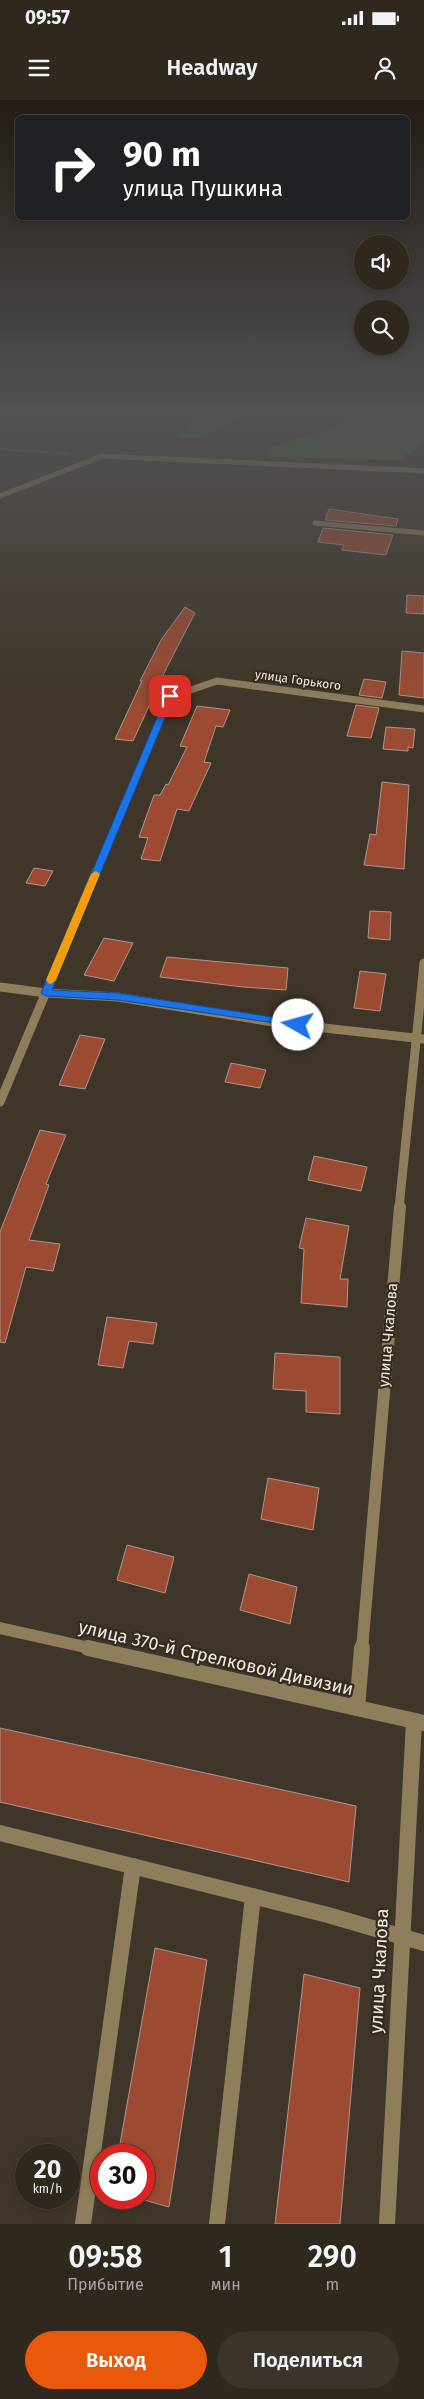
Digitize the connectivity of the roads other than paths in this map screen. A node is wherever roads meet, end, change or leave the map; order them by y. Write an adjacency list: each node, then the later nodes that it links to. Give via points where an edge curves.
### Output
1 (315, 523): 2 (street)
2 (424, 533)
3 (424, 709): 6 (street, улица Горького, via 217,681 170,696)
4 (424, 963): 7 (street, улица Чкалова)
5 (0, 987): 6 (street)
6 (46, 993): 7 (street, via 118,997 279,1022); 8 (street)
7 (420, 1038): 10 (street, улица Чкалова, via 390,1302)
8 (0, 1102)
9 (0, 1628): 10 (street, улица 370-й Стрелковой Дивизии)
10 (357, 1708): 11 (street, улица 370-й Стрелковой Дивизии)
11 (419, 1722): 15 (street, улица Чкалова)
12 (0, 1832): 13 (street)
13 (133, 1866): 14 (street); 17 (street)
14 (253, 1896): 15 (street); 18 (street)
15 (400, 1937): 16 (street); 19 (street, улица Чкалова)
16 (424, 1943)
17 (83, 2224)
18 (217, 2224)
19 (387, 2224)

